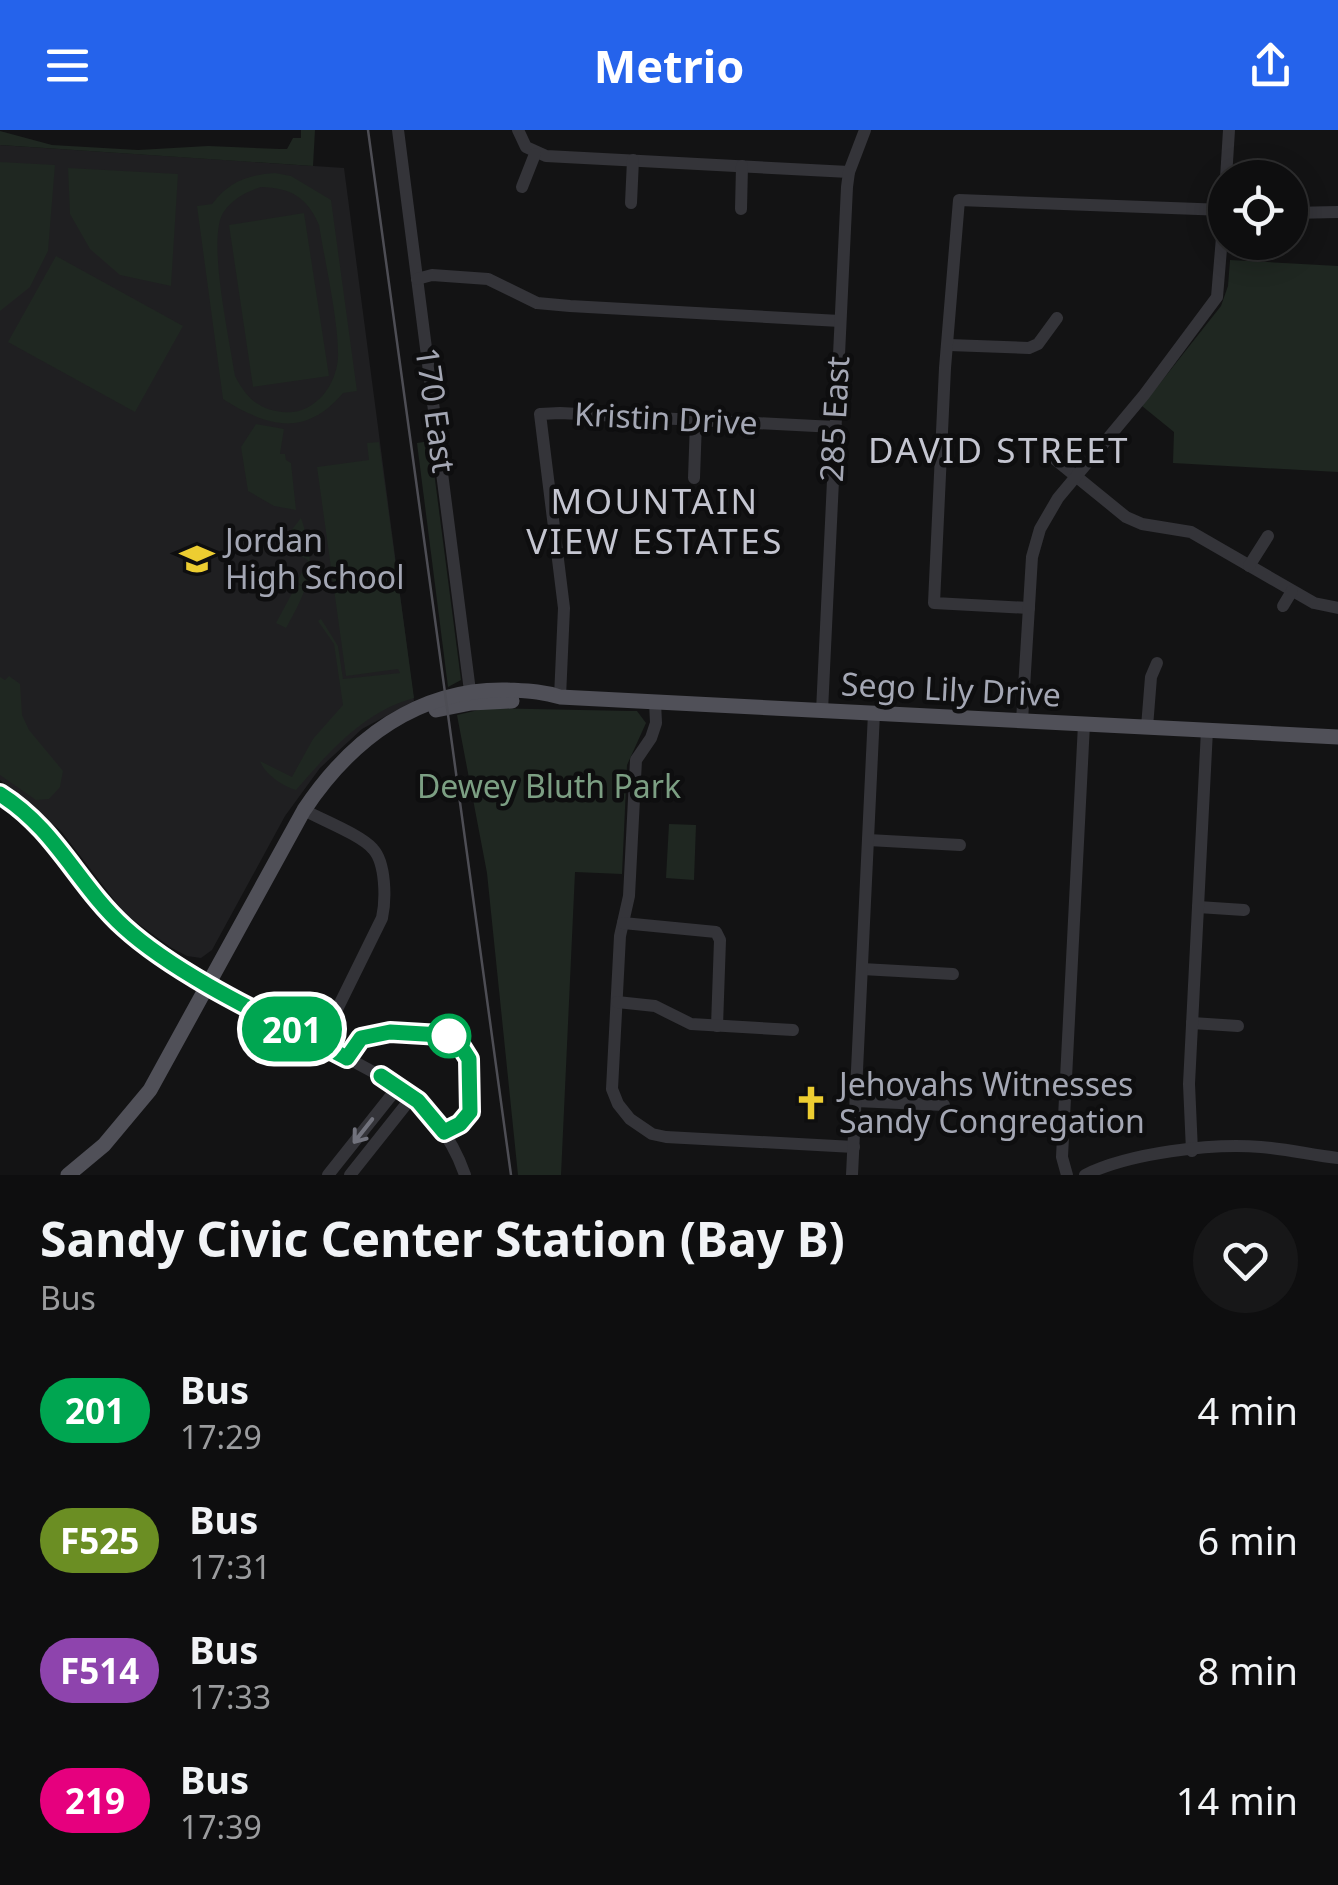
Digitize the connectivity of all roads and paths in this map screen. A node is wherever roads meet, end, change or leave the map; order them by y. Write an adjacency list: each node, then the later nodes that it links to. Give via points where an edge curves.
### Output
1 (398, 130): 17 (street, 170 East)
2 (518, 130): 5 (street)
3 (865, 130): 9 (street, 285 East)
4 (1229, 130): 7 (street)
5 (535, 154): 6 (street); 10 (street)
6 (633, 160): 8 (street); 11 (street)
7 (1227, 160)
8 (742, 166): 9 (street); 12 (street)
9 (848, 172): 19 (street, 285 East)
10 (522, 187)
11 (631, 202)
12 (741, 209)
13 (1208, 209): 20 (street, via 958,200)
14 (1308, 212): 15 (street)
15 (1338, 212)
16 (1222, 260): 24 (street, via 1217,297 1205,316)
17 (418, 280): 19 (street, via 488,279 537,302 570,306); 33 (street, 170 East)
18 (1057, 318): 20 (street, via 1029,348)
19 (840, 321): 22 (street, 285 East)
20 (949, 345): 30 (street, via 934,603)
21 (696, 420): 22 (street, Kristin Drive); 25 (street); 34 (street, Kristin Drive, via 540,414 564,608)
22 (835, 427): 36 (street, 285 East)
23 (1051, 456): 24 (street)
24 (1076, 477): 27 (street, via 1126,517 1190,532); 30 (street, via 1040,529)
25 (694, 478)
26 (1268, 536): 27 (street)
27 (1249, 566): 28 (street)
28 (1292, 592): 29 (street); 31 (street)
29 (1283, 606)
30 (1029, 608): 38 (street)
31 (1338, 608)
32 (1158, 662): 40 (street, via 1150,677)
33 (470, 691): 34 (main road, Sego Lily Drive); 42 (main road, Sego Lily Drive, via 426,703)
34 (560, 697): 35 (main road, Sego Lily Drive); 42 (main road, Sego Lily Drive, via 460,704)
35 (656, 702): 36 (main road, Sego Lily Drive); 50 (street, via 651,738 636,760)
36 (822, 711): 37 (main road, Sego Lily Drive)
37 (874, 713): 38 (main road, Sego Lily Drive); 46 (street)
38 (1022, 721): 39 (main road, Sego Lily Drive)
39 (1084, 724): 40 (main road, Sego Lily Drive); 72 (street)
40 (1147, 727): 41 (main road, Sego Lily Drive)
41 (1207, 730): 43 (main road, Sego Lily Drive); 48 (street)
42 (377, 732): 45 (main road, Sego Lily Drive, via 340,760)
43 (1338, 737)
44 (0, 794): 53 (street, via 40,824 121,924)
45 (304, 810): 53 (main road, Sego Lily Drive); 59 (street, via 372,847 385,904)
46 (868, 840): 47 (street); 51 (street)
47 (960, 845)
48 (1198, 907): 49 (street); 55 (street)
49 (1244, 910)
50 (623, 923): 54 (street); 56 (street, via 716,932)
51 (862, 969): 52 (street); 62 (street)
52 (953, 974)
53 (210, 984): 59 (street); 67 (main road, Sego Lily Drive, via 126,1122)
54 (616, 1002): 56 (street, via 648,1004 684,1021); 64 (street, via 612,1088 641,1128 666,1137)
55 (1192, 1024): 57 (street); 65 (street)
56 (716, 1026): 58 (street)
57 (1238, 1026)
58 (793, 1030)
59 (320, 1044): 60 (street)
60 (398, 1086): 61 (street); 68 (street, one-way to 68)
61 (412, 1096): 69 (street); 70 (street, via 444,1132)
62 (856, 1100): 63 (street); 64 (street)
63 (944, 1105)
64 (854, 1147): 71 (street)
65 (1192, 1151): 66 (street, via 1249,1146); 73 (street, via 1121,1160)
66 (1338, 1158)
67 (68, 1175)
68 (328, 1175)
69 (350, 1175)
70 (465, 1175)
71 (852, 1175)
72 (1066, 1175)
73 (1085, 1175)

